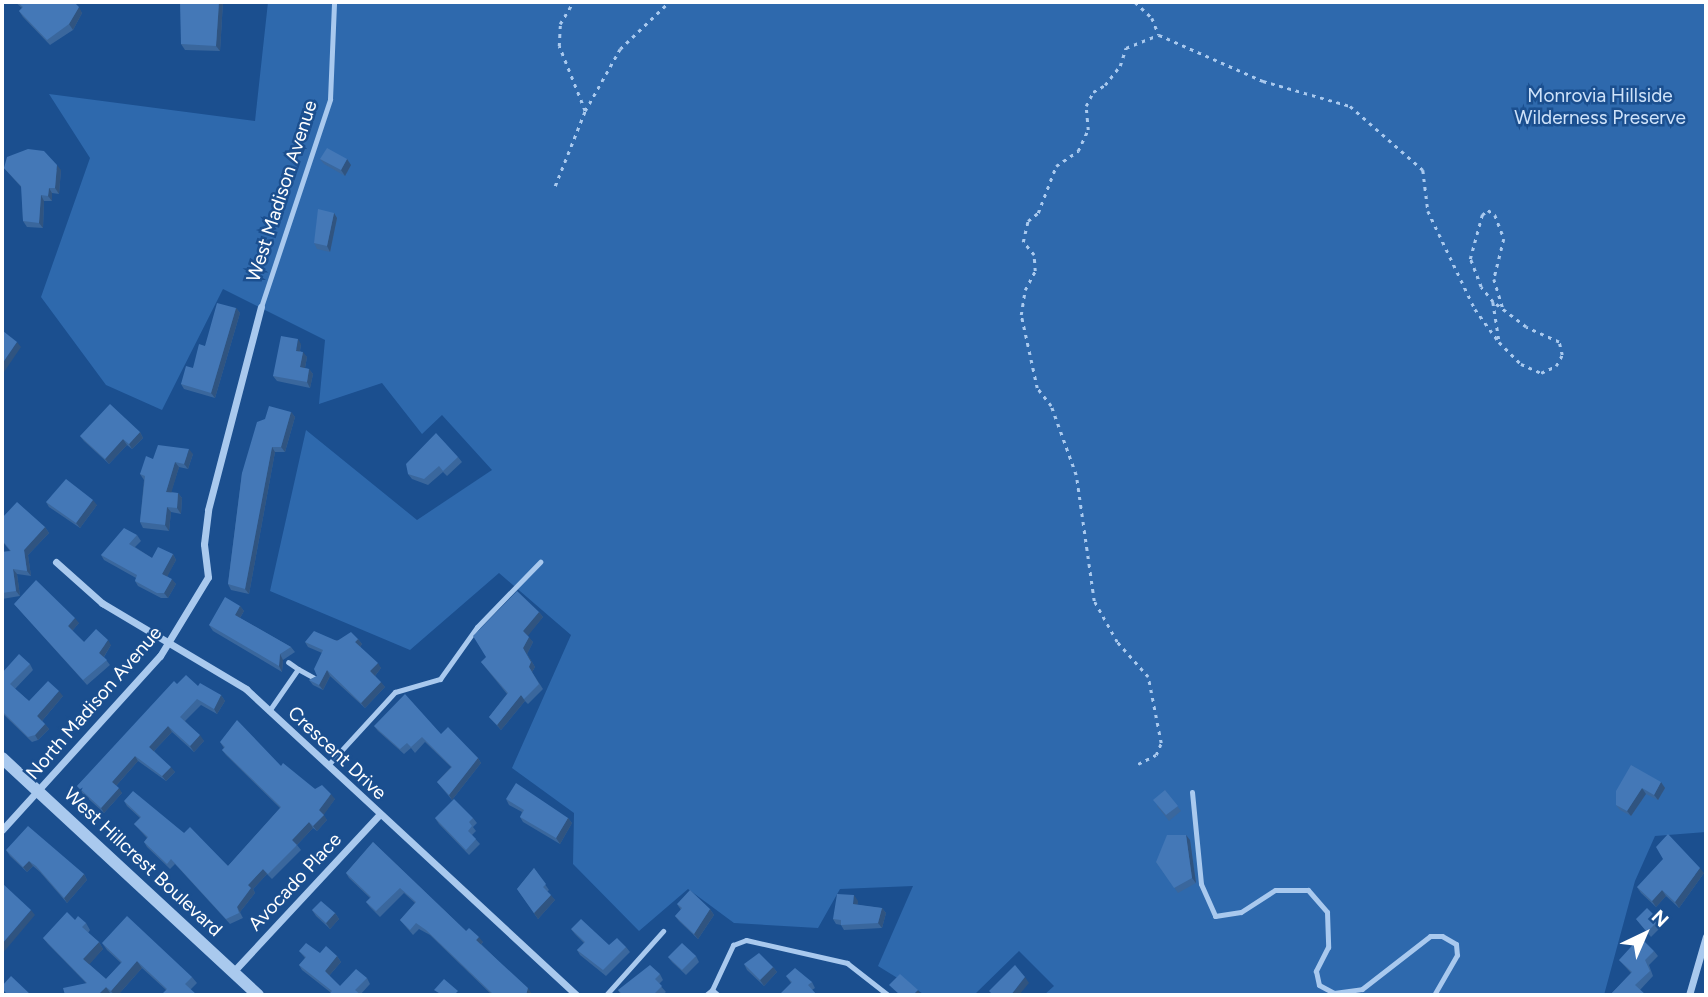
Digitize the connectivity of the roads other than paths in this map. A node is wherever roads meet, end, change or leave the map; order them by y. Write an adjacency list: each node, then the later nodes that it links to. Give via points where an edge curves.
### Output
1 (334, 2): 2 (lane, West Madison Avenue, via 330,99)
2 (261, 307): 5 (street, North Madison Avenue, via 208,510 204,544 208,577)
3 (56, 562): 5 (street, Crescent Drive, via 102,603)
4 (540, 562): 11 (lane, via 477,627 440,679 395,692)
5 (171, 642): 9 (street, Crescent Drive, via 246,689); 12 (street, North Madison Avenue)
6 (288, 662): 7 (lane)
7 (298, 669): 8 (lane); 9 (lane)
8 (316, 679)
9 (269, 711): 11 (street, Crescent Drive)
10 (2, 758): 12 (street, West Hillcrest Boulevard)
11 (328, 765): 14 (street, Crescent Drive)
12 (38, 791): 15 (street, North Madison Avenue); 18 (street, West Hillcrest Boulevard)
13 (1192, 792): 26 (lane, via 1201,884 1215,916 1241,912 1275,890 1308,890 1327,912 1331,928 1328,947 1316,971 1319,985 1334,993 1362,989 1430,936 1442,936 1455,944 1457,955)
14 (380, 814): 18 (street, Avocado Place); 21 (street, Crescent Drive)
15 (2, 830)
16 (663, 931): 22 (lane)
17 (1706, 936): 27 (street)
18 (233, 972): 20 (street, West Hillcrest Boulevard)
19 (712, 989): 23 (lane); 24 (lane); 25 (lane, via 733,945 746,940 847,964)
20 (258, 995)
21 (576, 995)
22 (606, 995)
23 (706, 995)
24 (718, 995)
25 (888, 995)
26 (1434, 995)
27 (1689, 995)

